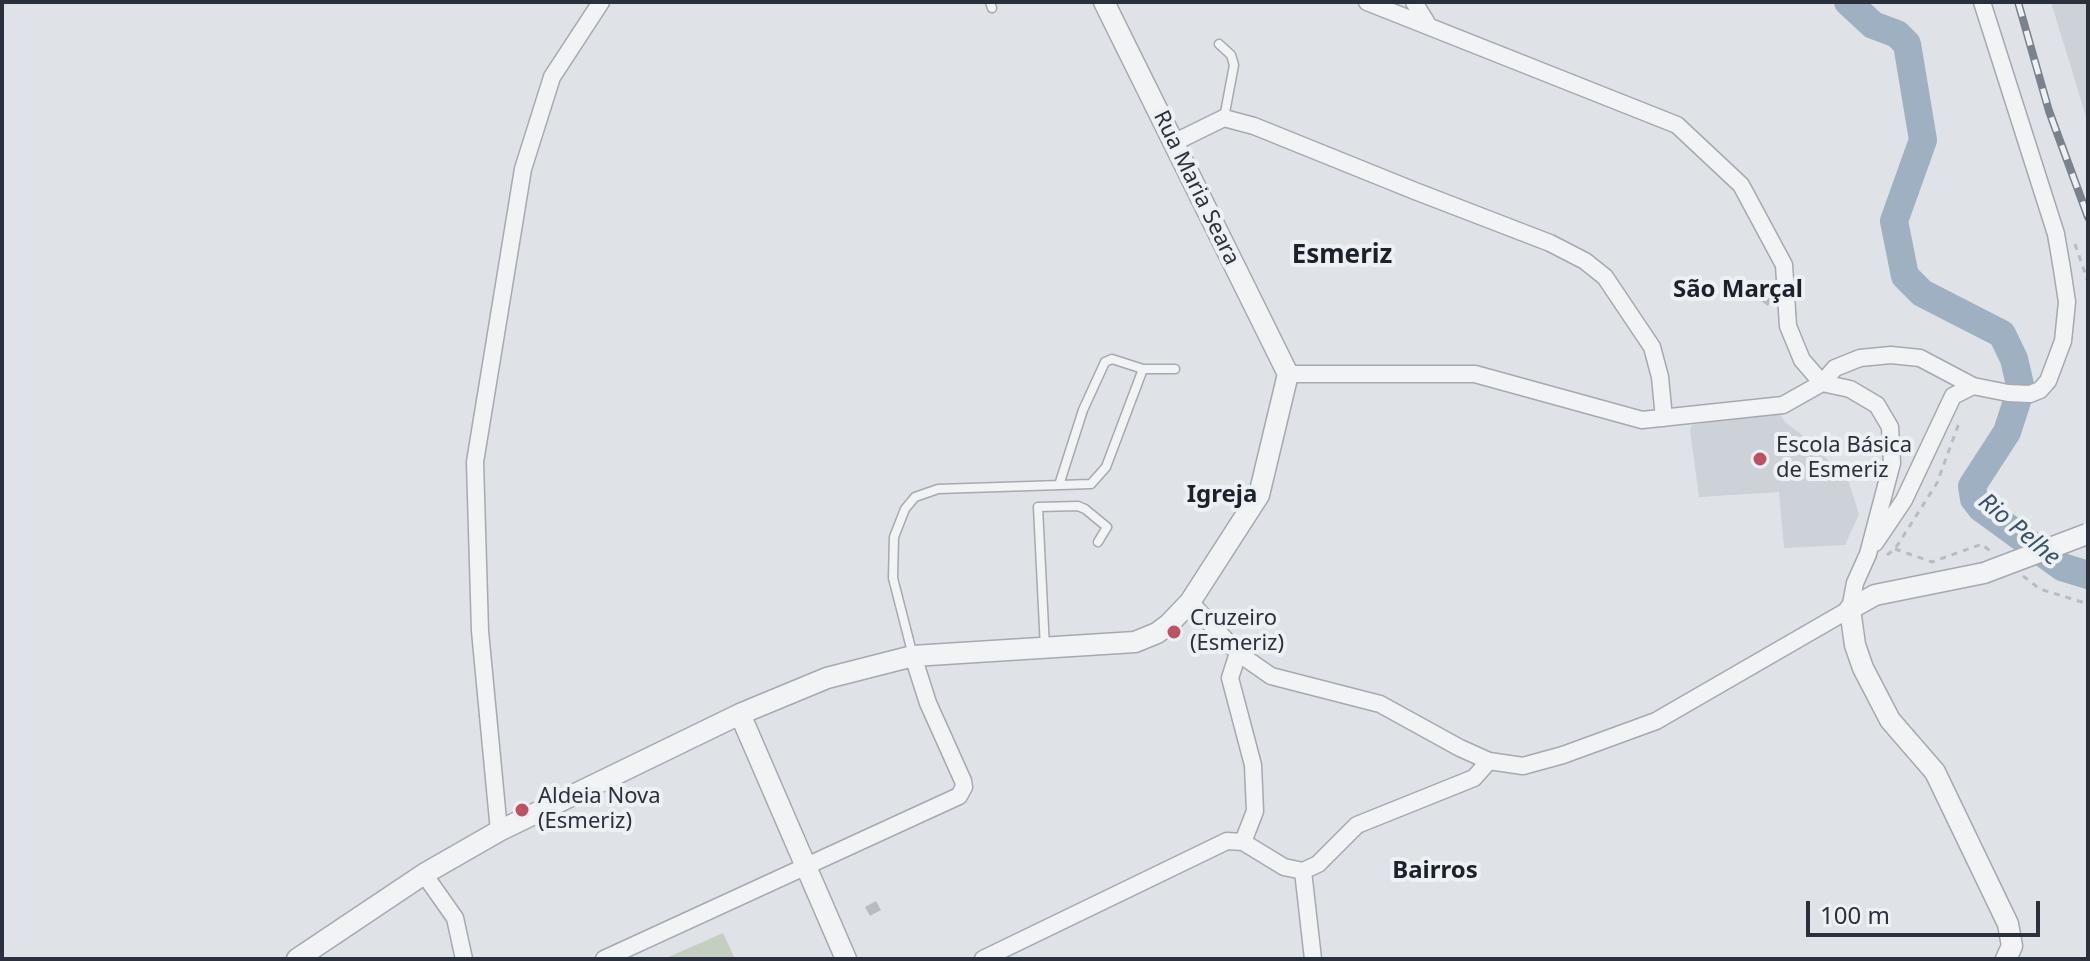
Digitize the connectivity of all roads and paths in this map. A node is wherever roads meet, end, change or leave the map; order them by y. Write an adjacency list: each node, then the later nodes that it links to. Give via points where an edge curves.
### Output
1 (601, 2): 27 (street, via 552,77 523,169 475,462 480,631)
2 (1104, 2): 9 (street, Rua Maria Seara)
3 (1367, 2): 6 (street)
4 (1414, 2): 6 (street)
5 (1982, 2): 14 (street, via 2056,234 2067,302 2063,341 2040,390 2008,393)
6 (1428, 25): 13 (street, via 1677,125 1741,185 1784,265 1788,326 1802,360)
7 (1219, 44): 8 (lane, via 1234,65)
8 (1224, 118): 9 (street); 15 (street, via 1585,261 1605,277 1652,347)
9 (1173, 143): 12 (street, Rua Maria Seara)
10 (1143, 369): 11 (lane); 16 (lane, via 1106,467 1091,484); 16 (lane, via 1112,359 1100,368)
11 (1175, 369)
12 (1288, 374): 15 (street, via 1475,374 1642,420); 20 (street, via 1259,495)
13 (1822, 383): 14 (street, via 1835,368 1860,358 1891,355 1920,358); 15 (street, via 1783,405); 19 (street, via 1850,389 1877,405 1890,427 1892,463)
14 (1973, 386): 19 (street, via 1953,396 1904,500)
15 (1664, 418)
16 (1059, 485): 24 (lane, via 938,489 915,497 894,537 893,578)
17 (2088, 534): 21 (street, bridge, via 1984,573 1875,595)
18 (1098, 542): 22 (lane, via 1107,527 1085,509 1038,507)
19 (1868, 554): 21 (street)
20 (1190, 602): 22 (street, via 1146,638); 23 (street)
21 (1850, 609): 26 (street, via 1656,721 1523,766); 38 (street, via 1863,668 1890,720 1935,772 2008,924 2012,946)
22 (1045, 649): 24 (street)
23 (1238, 653): 26 (street, via 1271,676 1380,704); 28 (street, via 1230,678 1253,765 1255,811)
24 (913, 656): 25 (street, via 827,678); 29 (street, via 963,781 962,792)
25 (740, 714): 27 (street); 29 (street)
26 (1489, 761): 30 (street, via 1474,778 1357,825 1318,864)
27 (499, 831): 31 (street)
28 (1243, 842): 30 (street, via 1277,864); 36 (street, via 1227,841)
29 (806, 866): 34 (street); 35 (street)
30 (1303, 871): 37 (street)
31 (424, 874): 32 (street); 33 (street, via 455,918)
32 (297, 959)
33 (464, 959)
34 (604, 959)
35 (846, 959)
36 (983, 959)
37 (1313, 959)
38 (2006, 959)

